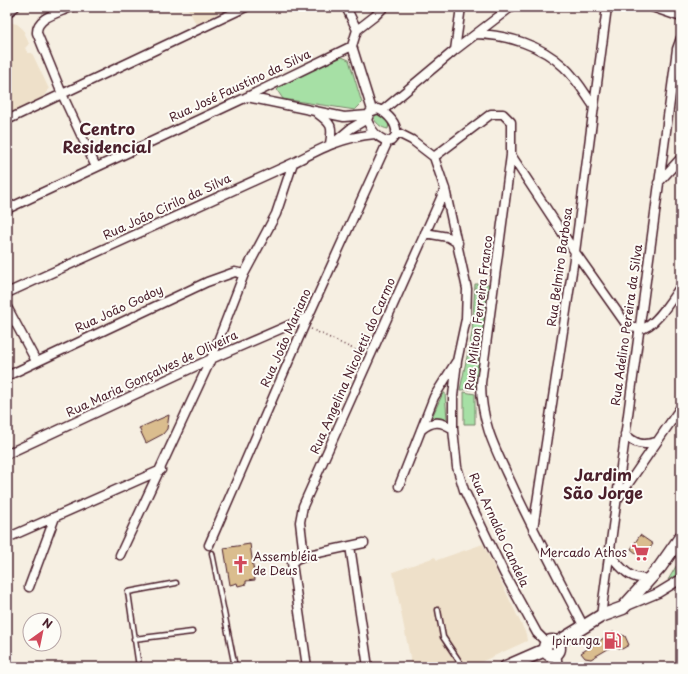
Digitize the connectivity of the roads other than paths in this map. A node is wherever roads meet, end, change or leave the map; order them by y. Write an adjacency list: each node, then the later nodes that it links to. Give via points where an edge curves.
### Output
1 (15, 7): 10 (street)
2 (71, 7): 17 (street, via 40,21 36,27)
3 (246, 7): 17 (street)
4 (346, 7): 12 (street)
5 (384, 7): 12 (street)
6 (461, 7): 16 (street)
7 (511, 7): 13 (street)
8 (607, 7): 19 (street, Rua Belmiro Barbosa)
9 (652, 7): 11 (street)
10 (7, 13)
11 (681, 17)
12 (356, 30): 15 (street)
13 (476, 34): 16 (street); 19 (street, via 512,39 547,54 565,67)
14 (681, 38): 33 (street, Rua Adelino Pereira da Silva, via 677,49)
15 (352, 46): 18 (street, Rua José Faustino da Silva); 22 (street)
16 (455, 50): 20 (street)
17 (62, 94): 23 (street); 32 (street)
18 (247, 97): 21 (street); 32 (street, Rua José Faustino da Silva)
19 (593, 105): 38 (street, Rua Belmiro Barbosa)
20 (382, 111): 22 (street, via 378,109); 24 (street, via 393,122)
21 (317, 112): 22 (street, via 344,117); 27 (street, via 329,122 333,130)
22 (369, 114): 25 (street, via 369,124); 27 (street, Rua João Cirilo da Silva)
23 (7, 120)
24 (396, 132): 26 (street, via 394,138); 29 (street, via 412,140)
25 (375, 134): 26 (street); 27 (street, Rua João Cirilo da Silva)
26 (388, 141): 43 (street, Rua João Mariano)
27 (333, 143): 31 (street, Rua João Cirilo da Silva)
28 (512, 155): 29 (street, Rua Milton Ferreira Franco, via 511,122 508,117 496,113 484,118); 38 (street); 59 (street, Rua Milton Ferreira Franco, via 481,383 481,400 483,418 490,438)
29 (434, 157): 34 (street, Rua Arnaldo Candela)
30 (681, 158): 33 (street)
31 (293, 163): 39 (street, via 276,214); 41 (street, Rua João Cirilo da Silva)
32 (96, 167): 35 (street, Rua José Faustino da Silva)
33 (658, 184): 44 (street, Rua Adelino Pereira da Silva)
34 (445, 189): 36 (street, Rua Angelina Nicoletti do Carmo); 37 (street, Rua Arnaldo Candela)
35 (7, 209)
36 (425, 233): 37 (street, via 448,237); 68 (street, Rua Angelina Nicoletti do Carmo, via 303,506 300,522)
37 (458, 243): 46 (street, Rua Arnaldo Candela, via 467,289 467,308)
38 (575, 252): 44 (street, via 620,319); 59 (street, Rua Belmiro Barbosa)
39 (244, 274): 45 (street); 47 (street, Rua João Godoy, via 235,272 207,282)
40 (681, 286): 44 (street, via 648,327)
41 (7, 293)
42 (7, 307): 47 (street)
43 (308, 317): 45 (street, Rua Maria Gonçalves de Oliveira); 63 (street, Rua João Mariano)
44 (638, 329): 52 (street, Rua Adelino Pereira da Silva)
45 (211, 360): 54 (street, Rua Maria Gonçalves de Oliveira); 55 (street)
46 (457, 361): 50 (street, Rua Arnaldo Candela); 51 (street, via 434,398)
47 (36, 362): 48 (street, Rua João Godoy)
48 (7, 376)
49 (681, 407): 53 (street)
50 (453, 429): 51 (street, via 440,422 433,422); 79 (street, Rua Arnaldo Candela, via 456,467 464,490 504,573 538,633)
51 (419, 432): 56 (street)
52 (625, 434): 53 (street, via 637,444); 57 (street, Rua Adelino Pereira da Silva)
53 (656, 442): 57 (street)
54 (7, 454)
55 (161, 470): 58 (street); 67 (street)
56 (399, 486)
57 (615, 502): 66 (street, Rua Adelino Pereira da Silva)
58 (55, 517): 61 (street); 72 (street)
59 (533, 529): 76 (street, Rua Milton Ferreira Franco)
60 (681, 537): 69 (street)
61 (7, 538)
62 (364, 543): 64 (street)
63 (208, 545)
64 (350, 546): 68 (street); 83 (street)
65 (212, 553): 81 (lane)
66 (609, 554): 69 (street, via 629,575 638,579); 75 (street, Rua Adelino Pereira da Silva)
67 (120, 555)
68 (304, 556): 82 (street, via 293,561 292,568)
69 (650, 578): 73 (street)
70 (681, 579): 73 (street, via 658,594)
71 (176, 583): 78 (lane, via 128,592)
72 (29, 587)
73 (623, 608): 75 (street)
74 (438, 610): 84 (lane, via 443,636)
75 (601, 616): 76 (street)
76 (584, 627): 79 (street)
77 (192, 632): 78 (lane)
78 (134, 639): 80 (lane)
79 (551, 647): 85 (street); 86 (street)
80 (138, 667)
81 (235, 667)
82 (307, 667)
83 (368, 667)
84 (463, 667)
85 (506, 667)
86 (560, 667)

